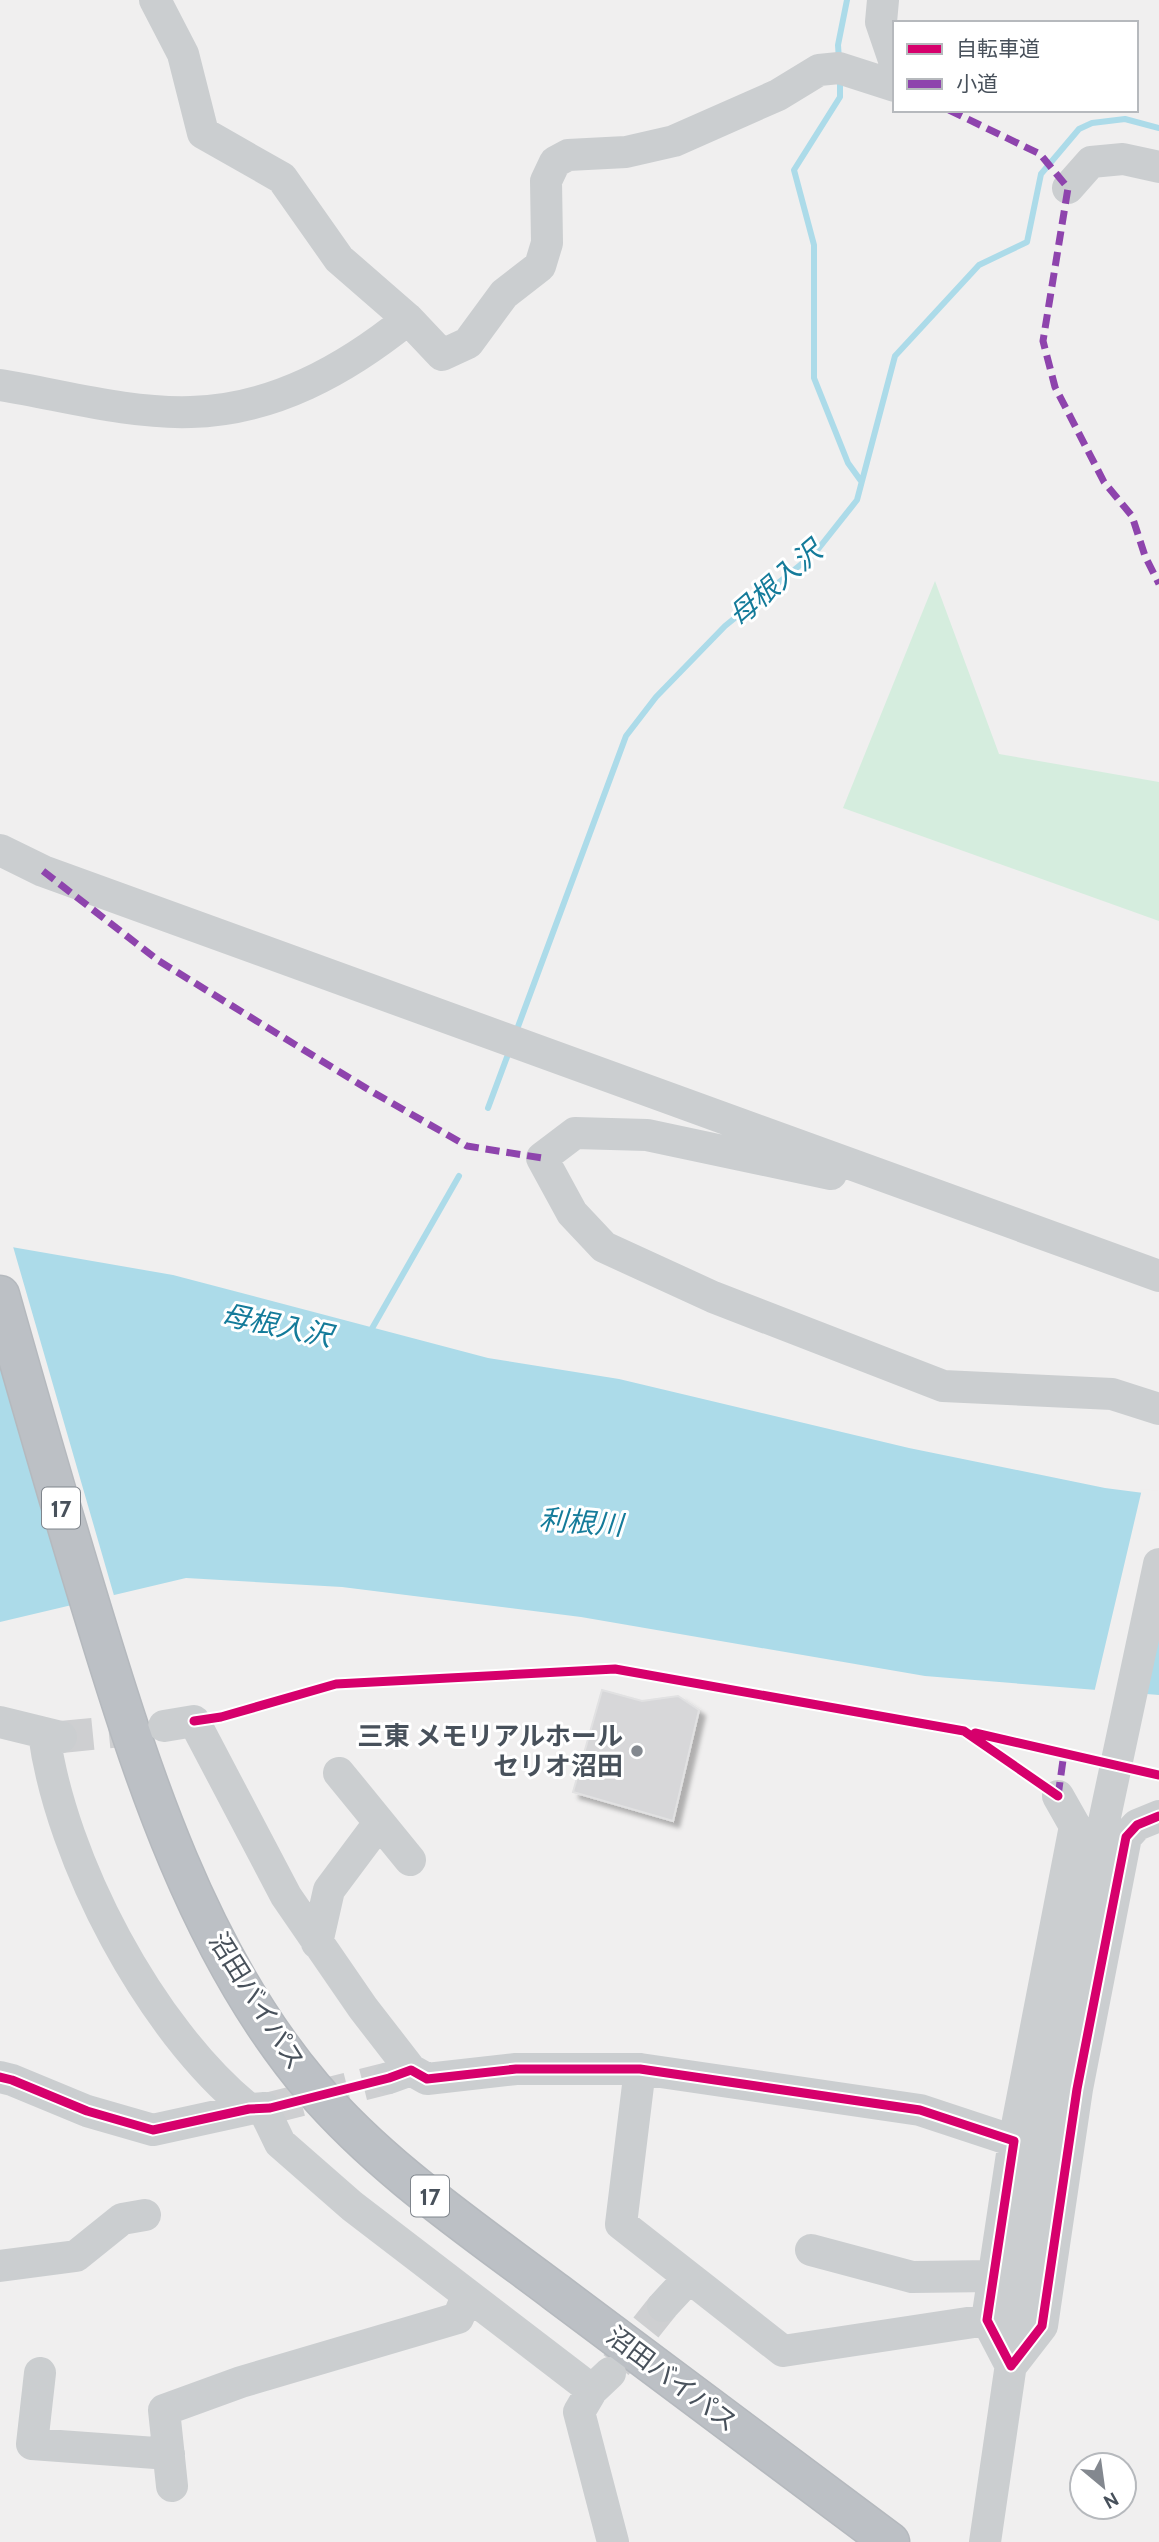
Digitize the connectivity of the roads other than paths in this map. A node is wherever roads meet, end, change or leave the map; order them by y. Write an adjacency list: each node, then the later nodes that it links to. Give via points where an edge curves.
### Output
1 (155, 0): 7 (street, via 183,54 202,133 282,178 339,259)
2 (883, 0): 3 (street, via 881,22)
3 (893, 57)
4 (893, 85): 7 (street, via 839,68 818,70 778,95 674,141 626,152 568,155 555,162 546,181 547,243 540,265 504,293 468,343 442,355)
5 (1159, 167): 6 (street, via 1123,159 1091,162)
6 (1068, 188)
7 (408, 319): 8 (street, via 373,348 290,394 240,407 190,412 128,407)
8 (0, 385)
9 (0, 849): 10 (street, via 43,871)
10 (932, 1194): 11 (street); 13 (street, via 647,1135 575,1133 542,1158 572,1213 604,1247 713,1297 943,1386 1112,1394)
11 (1159, 1276)
12 (0, 1295): 40 (highway, 沼田バイパス / 17, via 148,1788 223,1951 312,2086 380,2155 462,2222)
13 (1159, 1409)
14 (1159, 1564): 35 (street, via 1077,1948)
15 (0, 1722): 25 (street, via 52,1735 48,1765 83,1875 125,1954 169,2021 221,2086)
16 (164, 1726): 22 (street, via 194,1721 286,1896)
17 (338, 1773): 20 (street)
18 (1058, 1796): 26 (street, via 1081,1827)
19 (1159, 1816): 35 (street, via 1125,1836 1077,2089 1042,2326)
20 (379, 1823): 21 (street); 22 (street, via 329,1889)
21 (410, 1860)
22 (317, 1943): 23 (street, via 400,2074 427,2079 516,2069)
23 (640, 2069): 26 (street, via 920,2110); 31 (street, via 621,2224)
24 (0, 2077): 25 (street, via 87,2111 153,2130)
25 (261, 2109): 32 (street, via 280,2143)
26 (1014, 2141): 30 (street)
27 (145, 2215): 29 (street, via 122,2219 76,2256)
28 (811, 2250): 30 (street, via 912,2277)
29 (0, 2266)
30 (994, 2276): 34 (street)
31 (688, 2279): 33 (street); 34 (street, via 783,2351)
32 (467, 2296): 37 (street, via 458,2318 241,2382 164,2410); 39 (street, via 601,2382 579,2412)
33 (663, 2306)
34 (988, 2320): 35 (street)
35 (1012, 2366): 41 (street)
36 (40, 2373): 37 (street, via 33,2444)
37 (169, 2454): 38 (street)
38 (172, 2486)
39 (613, 2542)
40 (890, 2542)
41 (985, 2542)

